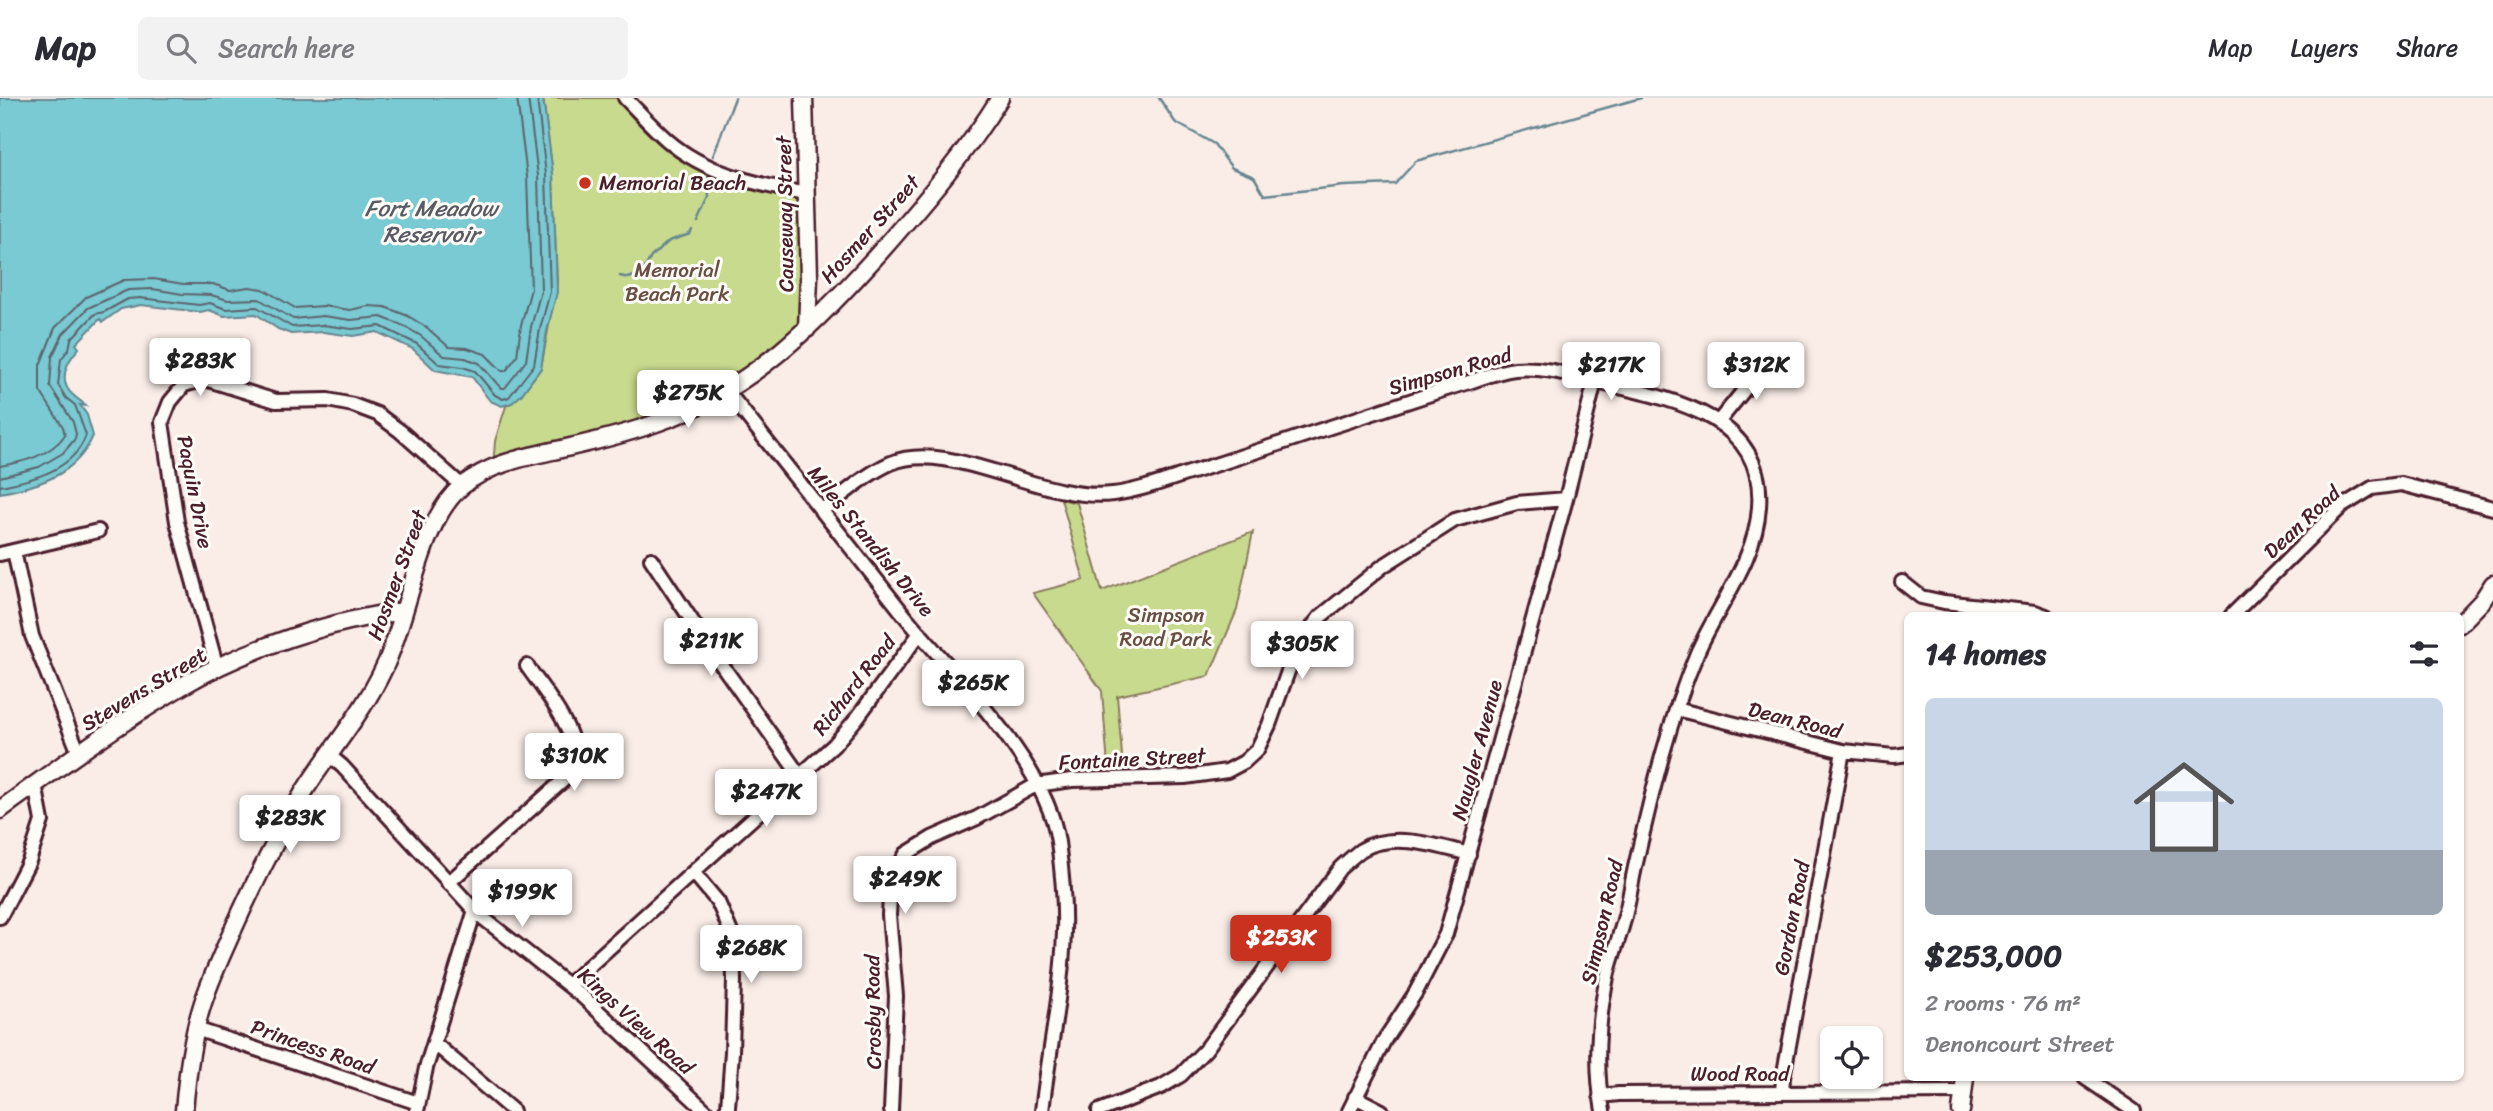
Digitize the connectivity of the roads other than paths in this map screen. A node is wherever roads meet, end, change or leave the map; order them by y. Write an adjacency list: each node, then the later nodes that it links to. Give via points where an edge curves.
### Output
1 (625, 98): 4 (street, via 688,155 759,185)
2 (804, 98): 4 (street, Causeway Street)
3 (1000, 98): 5 (street, Hosmer Street, via 938,185)
4 (806, 194): 5 (street, Causeway Street)
5 (807, 329): 8 (street, Hosmer Street)
6 (1767, 362): 9 (street)
7 (1595, 381): 9 (street, Simpson Road, via 1669,400); 11 (street, Naugler Avenue); 13 (street, Simpson Road, via 1538,369 1494,374 1154,485 1110,495 1066,492 937,457 914,457 873,473)
8 (727, 391): 10 (street, Hosmer Street, via 659,422 511,462); 13 (street, Miles Standish Drive)
9 (1719, 421): 27 (street, Simpson Road, via 1754,465 1759,509 1749,552 1707,632)
10 (462, 486): 20 (street, Hosmer Street, via 433,524); 26 (street, Paquin Drive, via 400,430 353,405 328,400 276,401 205,379 184,385 162,422 177,522)
11 (1566, 499): 34 (street, Fontaine Street, via 1517,503 1455,520 1383,566 1320,617 1304,637 1257,750 1244,762 1227,771 1185,777); 36 (street, Naugler Avenue)
12 (2493, 508): 22 (street, Dean Road, via 2401,484 2372,488 2341,507)
13 (821, 511): 24 (street, Miles Standish Drive)
14 (98, 531): 15 (street)
15 (14, 551): 16 (street); 29 (street, via 32,636)
16 (0, 554)
17 (651, 559): 32 (street)
18 (1902, 582): 21 (street, via 1921,597 1944,603)
19 (2493, 584): 23 (street)
20 (404, 611): 26 (street, Stevens Street, via 328,627); 31 (street, Hosmer Street, via 382,673)
21 (2035, 612)
22 (2235, 612)
23 (2464, 620)
24 (920, 633): 32 (street, Richard Road, via 857,718); 34 (street, Miles Standish Drive, via 996,723)
25 (527, 666): 38 (street, via 560,715 573,741 574,758 566,778)
26 (217, 668): 29 (street, Stevens Street)
27 (1676, 709): 28 (street, Dean Road); 47 (street, Simpson Road, via 1608,974 1600,1041)
28 (1843, 751): 30 (street, Dean Road); 46 (street, Gordon Road)
29 (79, 753): 33 (street, Stevens Street)
30 (1904, 755)
31 (330, 756): 38 (street, Kings View Road); 42 (street, Hosmer Street, via 253,883 209,985)
32 (800, 776): 37 (street, Richard Road)
33 (35, 784): 35 (street, Stevens Street); 40 (street, via 42,821 29,861)
34 (1036, 785): 54 (street, Crosby Road, via 906,853 891,879 888,915 897,996); 55 (street, Miles Standish Drive, via 1058,841 1064,930)
35 (0, 810)
36 (1469, 854): 48 (street, Naugler Avenue, via 1439,950); 56 (street, via 1429,843 1393,841 1363,849 1340,868 1206,1049 1181,1075)
37 (693, 873): 41 (street, Richard Road); 53 (street, via 718,902 733,937 732,1052)
38 (448, 883): 39 (street, Kings View Road)
39 (475, 910): 41 (street, Kings View Road); 43 (street)
40 (0, 917)
41 (568, 985): 52 (street, Kings View Road)
42 (196, 1028): 49 (street, Princess Road); 50 (street, Hosmer Street)
43 (434, 1043): 49 (street); 51 (street)
44 (2089, 1081): 61 (street)
45 (1964, 1085): 46 (street, Wood Road); 60 (street)
46 (1782, 1093): 47 (street, Wood Road)
47 (1600, 1096): 59 (street, Simpson Road)
48 (1355, 1097): 57 (street, Naugler Avenue); 58 (street)
49 (417, 1107)
50 (184, 1111)
51 (513, 1111)
52 (706, 1111)
53 (725, 1111)
54 (891, 1111)
55 (1042, 1111)
56 (1099, 1111)
57 (1349, 1111)
58 (1382, 1111)
59 (1603, 1111)
60 (1961, 1111)
61 (2134, 1111)

